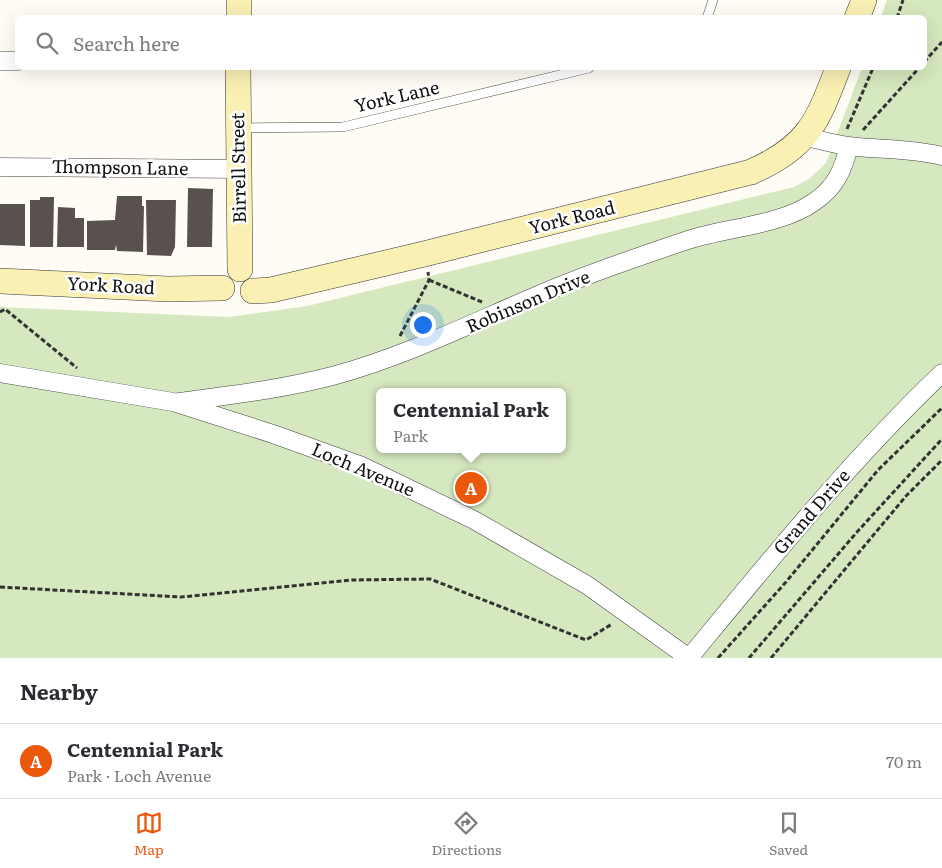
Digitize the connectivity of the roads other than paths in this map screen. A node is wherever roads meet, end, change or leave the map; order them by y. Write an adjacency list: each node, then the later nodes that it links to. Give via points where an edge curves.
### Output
1 (239, 0): 4 (main road)
2 (713, 0): 5 (lane)
3 (864, 0): 6 (main road)
4 (239, 15)
5 (708, 15)
6 (858, 15)
7 (0, 61): 8 (street)
8 (15, 61)
9 (238, 70): 12 (main road, Birrell Street)
10 (581, 70): 12 (lane, York Lane, via 343,127)
11 (837, 70): 13 (main road, York Road)
12 (238, 128): 17 (main road, Birrell Street)
13 (806, 137): 14 (street); 21 (main road, York Road, via 787,154 769,164 732,178 348,272 271,290)
14 (849, 146): 15 (street, via 885,147); 24 (street, Robinson Drive, via 842,171 831,187 814,203 779,218 690,239 544,292 430,344 336,375 267,391)
15 (942, 156)
16 (0, 167): 17 (street, Thompson Lane)
17 (241, 169): 18 (main road, Birrell Street)
18 (240, 269): 20 (main road, via 227,274); 21 (main road, via 252,276)
19 (0, 281): 20 (main road, York Road, via 168,289)
20 (222, 288): 21 (main road, via 228,297 237,301 247,299)
21 (253, 291)
22 (0, 373): 24 (street, Loch Avenue)
23 (942, 373): 25 (street, Grand Drive, via 903,410 792,533)
24 (173, 402): 25 (street, Loch Avenue, via 362,466 474,520 587,585)
25 (689, 658)

